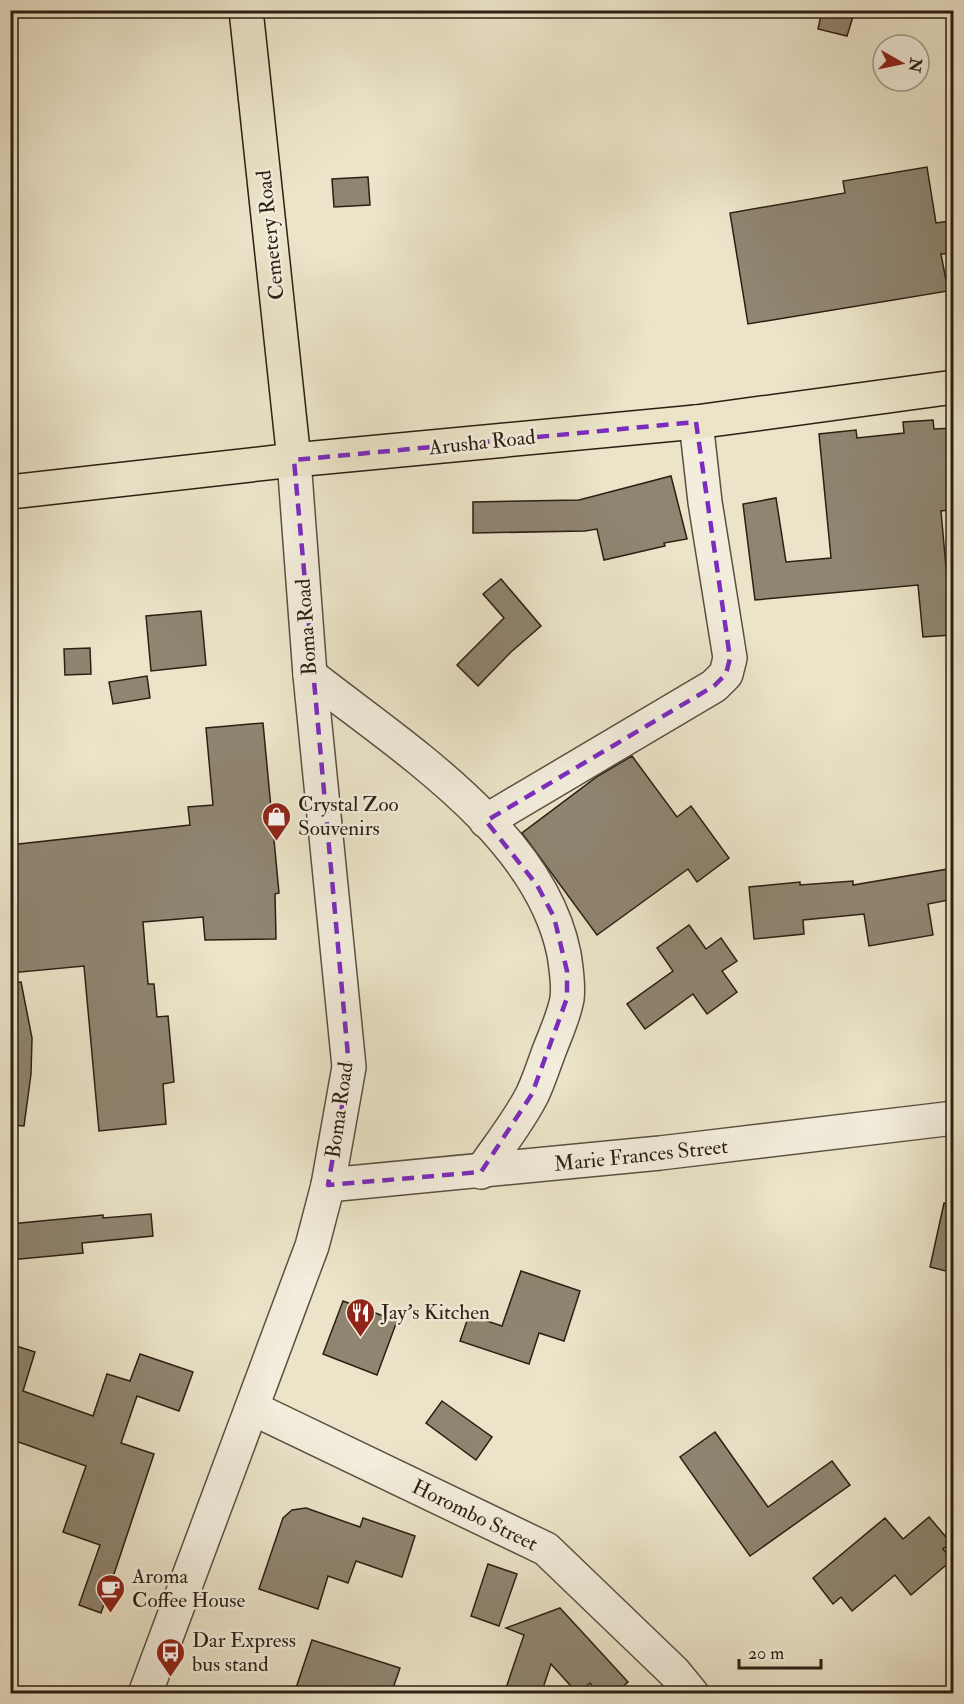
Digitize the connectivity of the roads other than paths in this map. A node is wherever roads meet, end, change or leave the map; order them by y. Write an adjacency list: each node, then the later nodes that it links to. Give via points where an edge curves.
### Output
1 (246, 10): 4 (main road, Cemetery Road)
2 (954, 387): 3 (main road, Arusha Road)
3 (696, 422): 4 (main road, Arusha Road); 7 (street, via 730,658 726,674 714,686)
4 (294, 460): 5 (main road, Arusha Road); 6 (street, Boma Road)
5 (10, 492)
6 (310, 675): 7 (street, via 431,770); 10 (street, Boma Road, via 349,1067)
7 (486, 821): 9 (street, via 537,885 554,918 567,970 567,998 532,1095)
8 (954, 1118): 9 (street, Marie Frances Street)
9 (481, 1172): 10 (street, Marie Frances Street)
10 (328, 1185): 11 (street, Boma Road, via 312,1246)
11 (252, 1408): 12 (street, Boma Road); 13 (street, Horombo Street, via 546,1549)
12 (145, 1694)
13 (692, 1694)

